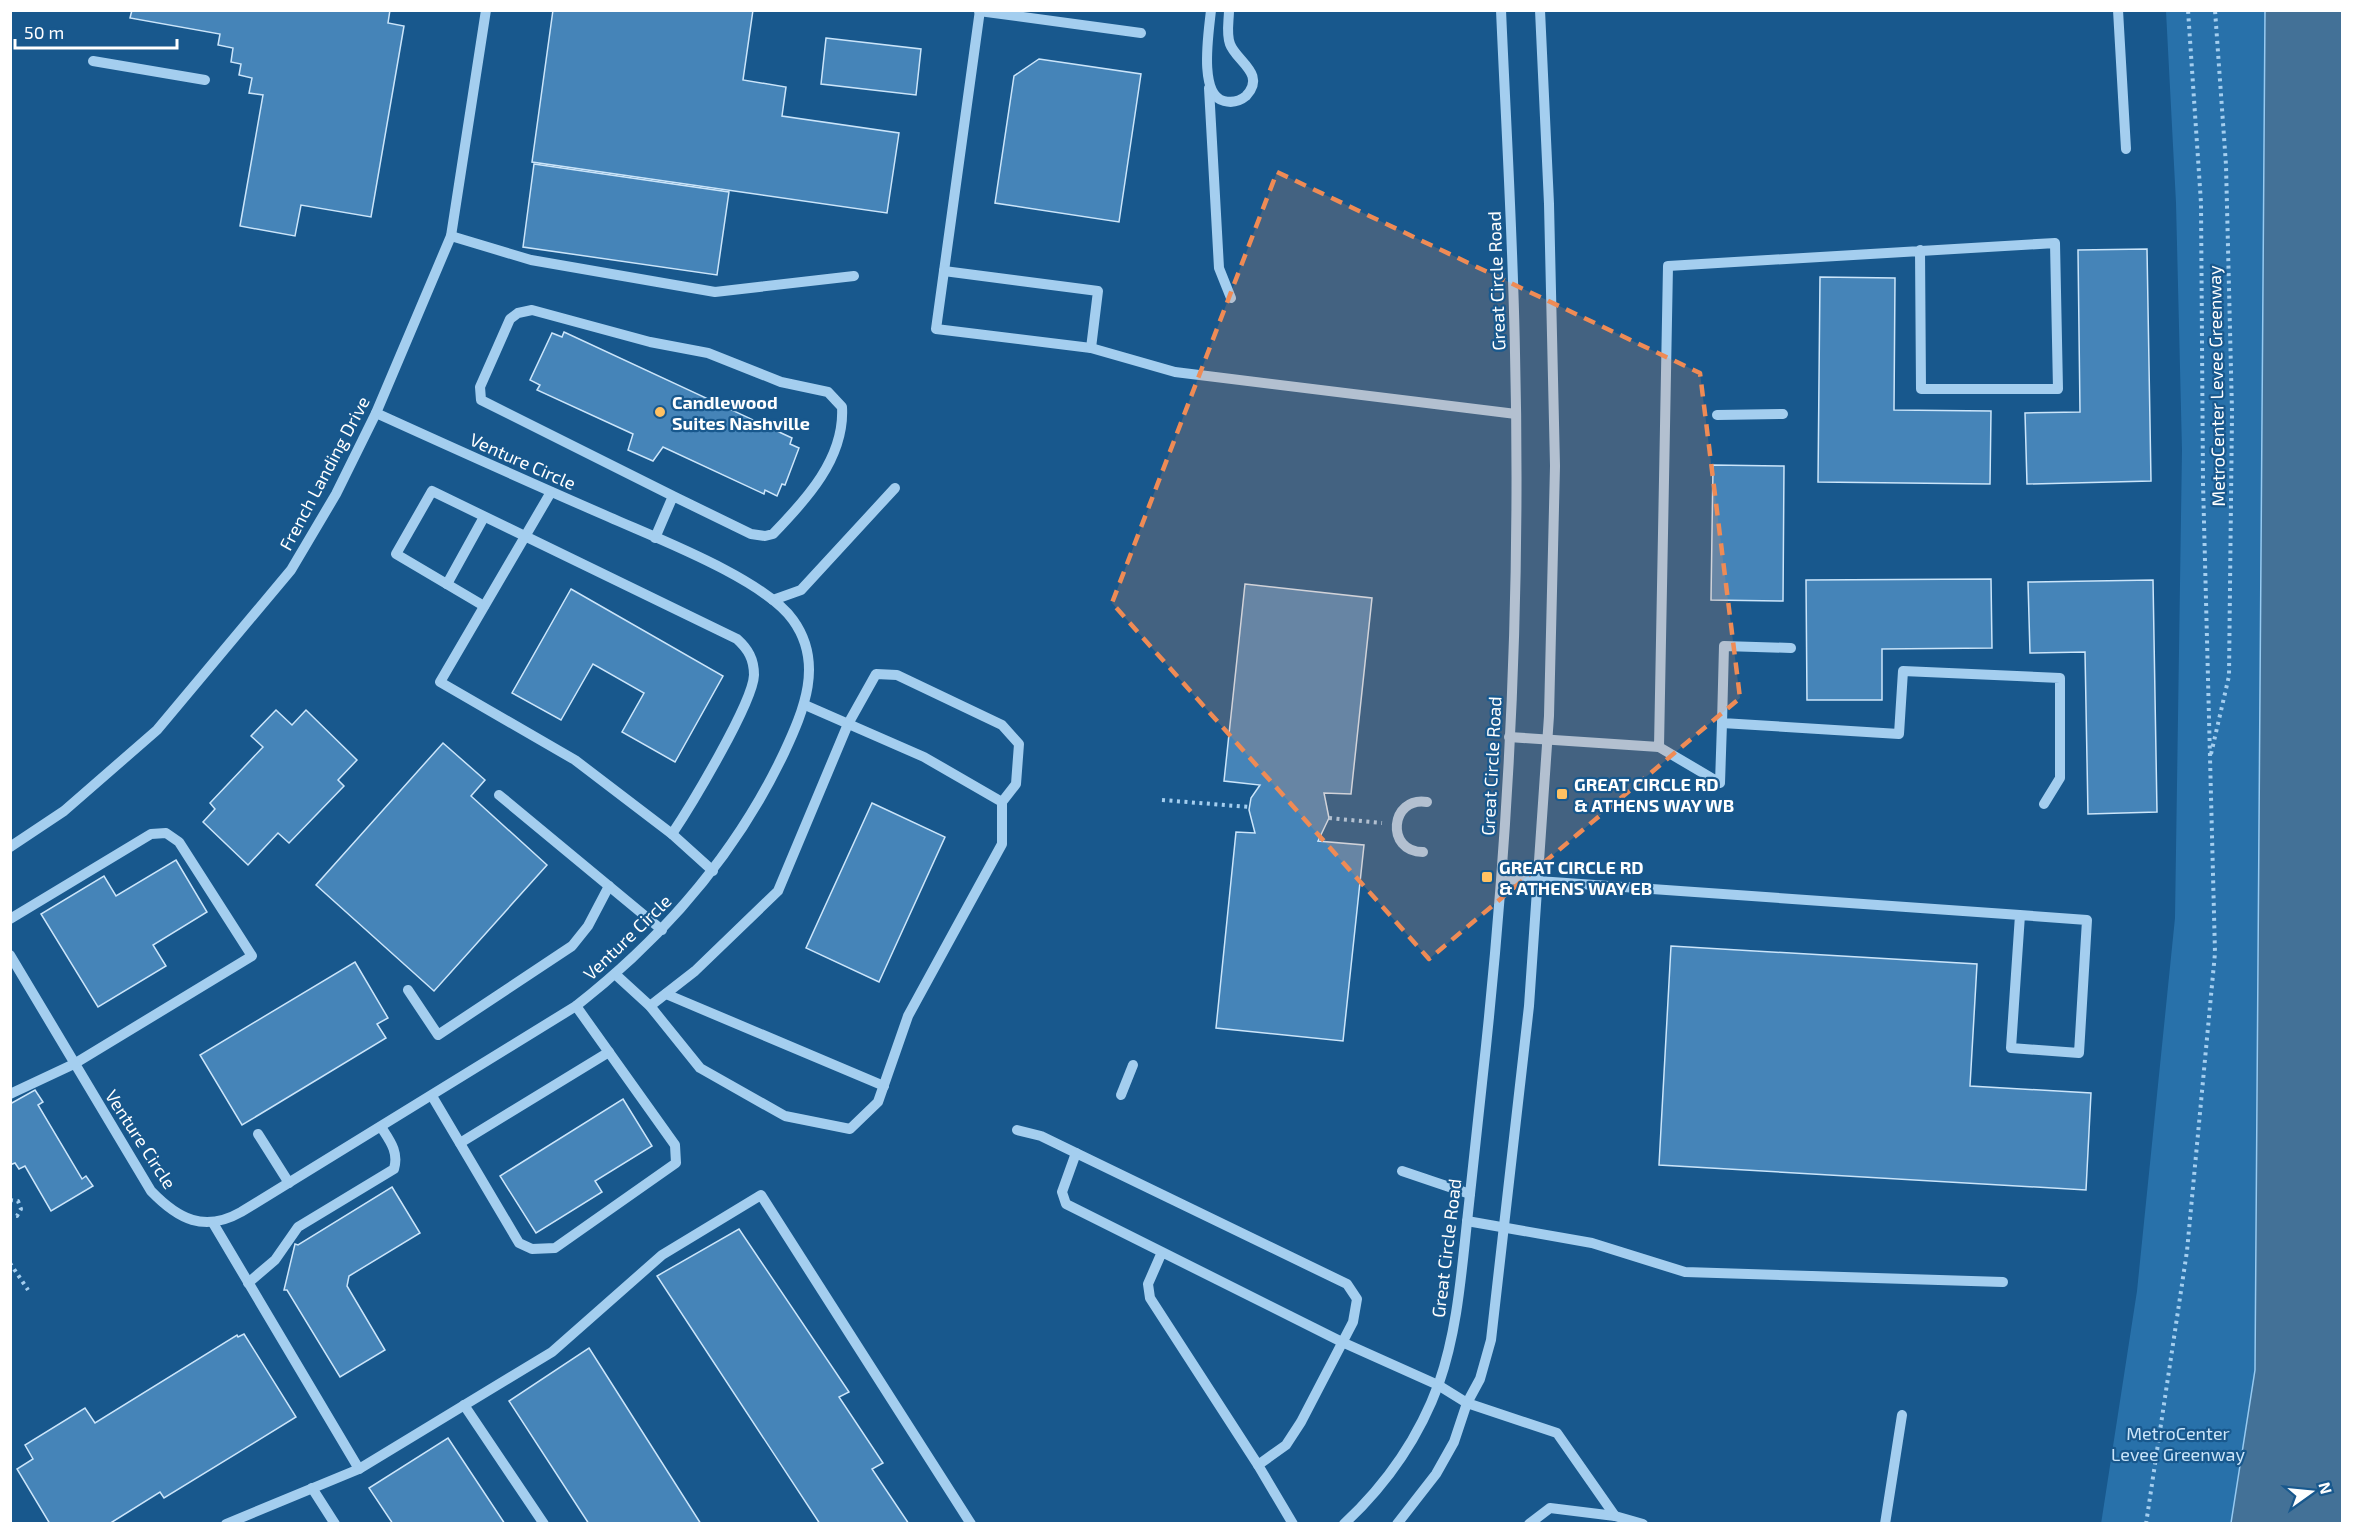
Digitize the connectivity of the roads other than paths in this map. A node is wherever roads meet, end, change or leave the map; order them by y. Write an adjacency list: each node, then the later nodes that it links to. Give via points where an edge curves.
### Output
1 (486, 10): 13 (street, French Landing Drive)
2 (1211, 10): 11 (street)
3 (1229, 10): 11 (street, via 1230,43 1235,55 1249,66 1251,87 1240,100 1226,102 1215,96)
4 (1501, 10): 20 (street, Great Circle Road)
5 (1540, 10): 37 (street, via 1556,466)
6 (2118, 10): 12 (street)
7 (980, 11): 8 (street); 15 (street)
8 (1141, 33)
9 (93, 61): 10 (street)
10 (206, 80)
11 (1209, 85): 17 (street, via 1219,268)
12 (2126, 149)
13 (451, 236): 16 (street, via 531,260 715,292); 19 (street, French Landing Drive)
14 (1920, 250): 14 (street, via 2055,243 2058,389 1921,389); 38 (street, via 1668,266)
15 (944, 271): 18 (street, via 1098,291); 18 (street, via 936,329)
16 (854, 276)
17 (1231, 298)
18 (1091, 348): 20 (street, via 1175,372)
19 (376, 413): 24 (street, Venture Circle); 44 (street, French Landing Drive, via 336,494 291,570 176,708 157,730 64,811)
20 (1516, 414): 36 (street, Great Circle Road)
21 (1783, 414): 22 (street)
22 (1717, 415)
23 (895, 488): 30 (street, via 801,590)
24 (551, 492): 27 (street); 28 (street, Venture Circle)
25 (673, 496): 25 (street, via 481,400 480,387 510,319 532,310 650,342 708,353 781,382 828,392 842,407 843,419 827,470 773,534 751,534); 28 (street)
26 (484, 517): 27 (street); 29 (street); 29 (street, via 432,491 396,554)
27 (525, 537): 31 (street); 43 (street, via 737,639 747,649 752,661 752,687)
28 (655, 538): 30 (street, Venture Circle)
29 (447, 584): 31 (street)
30 (773, 600): 33 (street, Venture Circle, via 793,620 807,646 810,672)
31 (484, 606): 43 (street, via 440,682 575,760)
32 (1791, 648): 34 (street, via 1724,646)
33 (805, 705): 35 (street); 46 (street, Venture Circle, via 766,788)
34 (1722, 723): 38 (street, via 1720,783); 42 (street, via 1899,734 1903,671 2060,678 2061,778)
35 (848, 724): 40 (street, via 924,757); 40 (street, via 876,674 897,675 1002,725 1019,744 1016,784); 56 (street, via 778,891)
36 (1509, 737): 37 (street); 47 (street, Great Circle Road)
37 (1547, 741): 38 (street); 48 (street)
38 (1659, 747)
39 (499, 795): 49 (street)
40 (1002, 802): 62 (street, via 1002,844 908,1016)
41 (1427, 802): 45 (street, via 1407,806 1396,824 1403,845)
42 (2044, 804)
43 (672, 834): 46 (street)
44 (10, 847)
45 (1423, 852)
46 (713, 871): 52 (street, Venture Circle)
47 (1502, 879): 48 (street); 73 (street, Great Circle Road)
48 (1538, 881): 50 (street); 76 (street)
49 (609, 886): 52 (street); 55 (street, via 593,918 572,946 438,1035)
50 (2020, 915): 50 (street, via 2011,1048 2079,1053 2087,920)
51 (10, 919): 60 (street, via 151,834 166,833 179,842 252,956)
52 (662, 930): 54 (street, Venture Circle)
53 (10, 955): 60 (street, Venture Circle)
54 (615, 974): 57 (street, Venture Circle); 58 (street)
55 (408, 990)
56 (666, 994): 58 (street); 62 (street)
57 (576, 1006): 59 (street); 65 (street, Venture Circle)
58 (650, 1006): 62 (street, via 700,1068 785,1116 850,1129 878,1102)
59 (609, 1052): 69 (street); 69 (street, via 675,1144 676,1163 555,1248 532,1249 519,1243)
60 (74, 1064): 63 (street); 75 (street, Venture Circle, via 151,1191 175,1213)
61 (1133, 1065): 64 (street)
62 (884, 1086)
63 (10, 1094)
64 (1121, 1095)
65 (432, 1096): 66 (street, Venture Circle); 69 (street)
66 (381, 1127): 72 (street, Venture Circle); 79 (street, via 393,1144 397,1158 394,1169 298,1227 275,1260)
67 (1017, 1130): 70 (street, via 1041,1136)
68 (258, 1134): 72 (street)
69 (460, 1143)
70 (1076, 1153): 77 (street, via 1062,1192 1066,1204); 80 (street, via 1347,1284 1358,1299 1353,1322)
71 (1402, 1171): 73 (street)
72 (289, 1183): 75 (street, Venture Circle, via 228,1220)
73 (1470, 1194): 74 (street, Great Circle Road)
74 (1467, 1221): 76 (street); 81 (street, Great Circle Road, via 1458,1301)
75 (213, 1223): 79 (street)
76 (1505, 1227): 78 (street, via 1592,1244 1685,1272); 82 (street, via 1491,1340 1480,1379)
77 (1162, 1252): 80 (street); 85 (street, via 1148,1284 1150,1298)
78 (2003, 1282)
79 (248, 1283): 86 (street)
80 (1342, 1342): 81 (street); 85 (street, via 1286,1445)
81 (1438, 1385): 82 (street); 95 (street, Great Circle Road, via 1404,1456)
82 (1467, 1403): 88 (street, via 1557,1433); 96 (street, via 1454,1442 1436,1474)
83 (464, 1405): 86 (street); 92 (street); 93 (street, via 552,1352 662,1255 761,1195)
84 (1902, 1415): 99 (street)
85 (1258, 1465): 94 (street)
86 (359, 1469): 87 (street)
87 (312, 1488): 90 (street); 91 (street)
88 (1615, 1516): 89 (street); 98 (street)
89 (1579, 1518): 97 (street, via 1550,1508)
90 (226, 1524)
91 (335, 1524)
92 (544, 1524)
93 (970, 1524)
94 (1293, 1524)
95 (1344, 1524)
96 (1397, 1524)
97 (1529, 1524)
98 (1643, 1524)
99 (1886, 1524)

